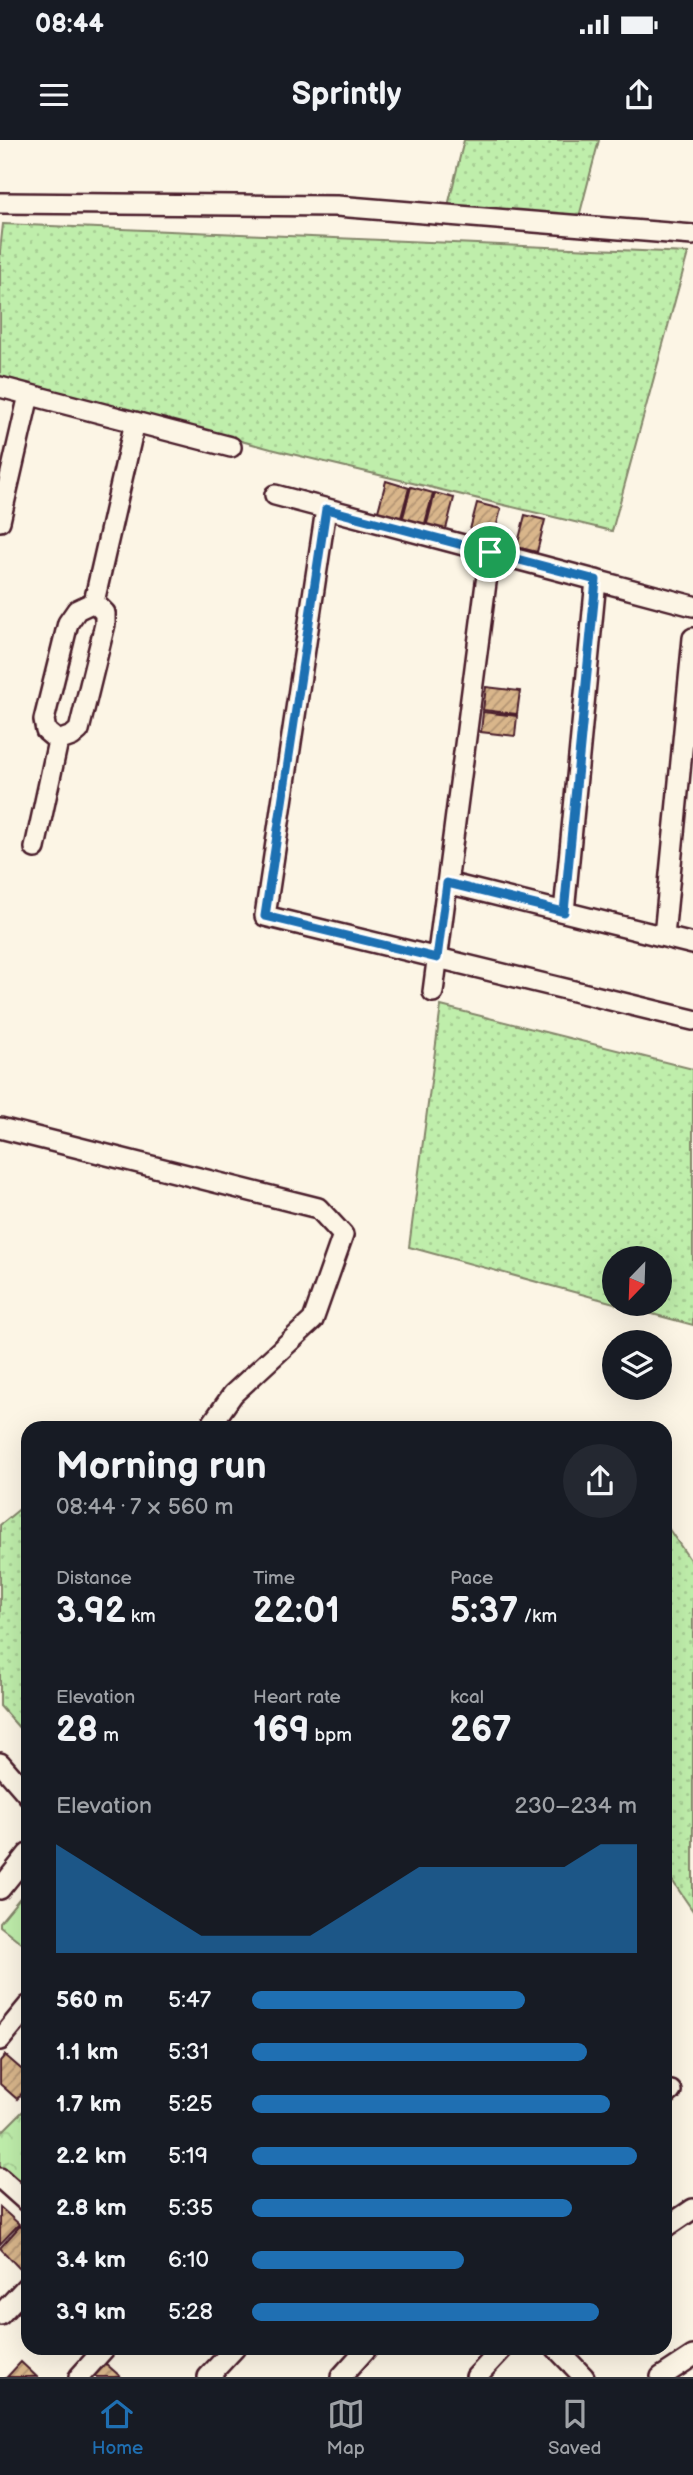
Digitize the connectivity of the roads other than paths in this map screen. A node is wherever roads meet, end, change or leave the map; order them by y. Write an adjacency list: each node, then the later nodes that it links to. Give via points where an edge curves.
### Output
1 (0, 203): 2 (street, via 337,206)
2 (693, 235)
3 (0, 387): 4 (street)
4 (29, 396): 5 (street); 7 (street)
5 (135, 422): 6 (street); 13 (street)
6 (231, 447)
7 (6, 473): 10 (street)
8 (275, 495): 9 (street)
9 (326, 509): 11 (street); 22 (street, via 265,916)
10 (0, 521)
11 (490, 552): 12 (street); 18 (street)
12 (596, 580): 14 (street); 19 (street)
13 (94, 602): 16 (street, via 105,613 106,624 79,730); 16 (street, via 77,610 68,624 44,720 46,731)
14 (693, 606)
15 (693, 638): 20 (street)
16 (58, 741): 17 (street)
17 (35, 848)
18 (447, 883): 19 (street); 22 (street)
19 (564, 912): 20 (street)
20 (664, 936): 21 (street)
21 (693, 944)
22 (437, 958): 23 (street); 24 (street)
23 (433, 992)
24 (693, 1020)
25 (0, 1128): 26 (street, via 318,1208 344,1235 313,1320 233,1394)
26 (214, 1421)
27 (0, 1763): 28 (street)
28 (21, 1787)
29 (21, 1863): 30 (street)
30 (0, 1889)
31 (21, 2014): 32 (street)
32 (0, 2040)
33 (0, 2178): 34 (street)
34 (21, 2197)
35 (693, 2209): 36 (street)
36 (672, 2223)
37 (21, 2292): 38 (street)
38 (0, 2315)
39 (99, 2355): 45 (street)
40 (228, 2355): 46 (street)
41 (361, 2355): 47 (street)
42 (496, 2355): 48 (street)
43 (563, 2355): 49 (street)
44 (693, 2356): 50 (street)
45 (79, 2377)
46 (208, 2377)
47 (341, 2377)
48 (476, 2377)
49 (584, 2377)
50 (661, 2377)

